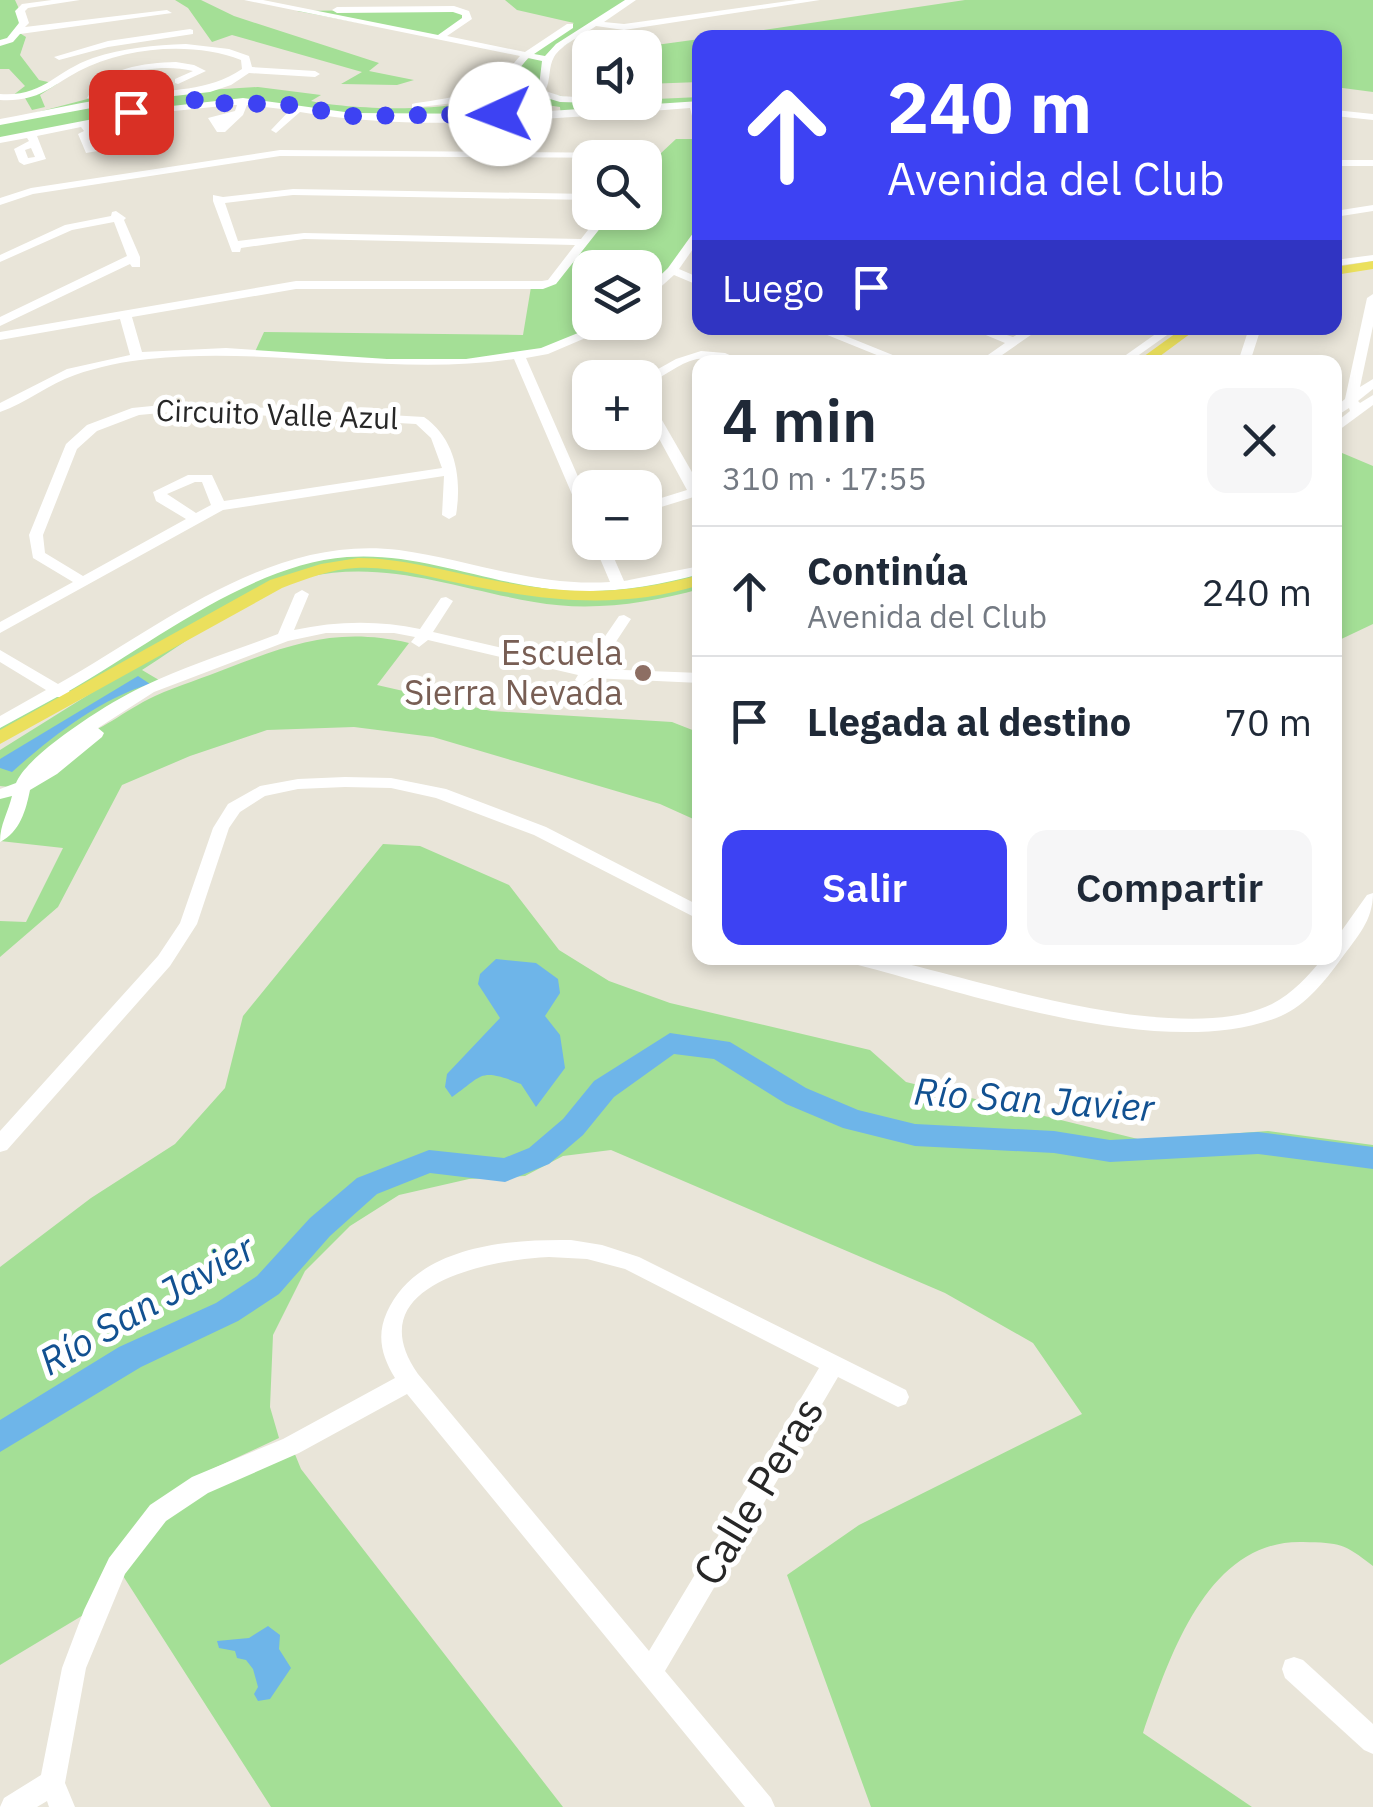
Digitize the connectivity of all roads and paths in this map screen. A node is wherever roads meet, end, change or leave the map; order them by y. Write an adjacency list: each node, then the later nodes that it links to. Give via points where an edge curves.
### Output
1 (76, 0): 9 (street, via 25,6)
2 (248, 0): 6 (street)
3 (612, 0): 15 (street)
4 (631, 0): 8 (street)
5 (814, 0): 8 (street, via 624,26)
6 (296, 11): 11 (street); 11 (street, via 466,13 467,19)
7 (167, 12): 9 (street)
8 (593, 23): 17 (street)
9 (18, 32): 13 (street)
10 (190, 32): 12 (street)
11 (439, 38): 15 (street)
12 (133, 40): 14 (street); 16 (street)
13 (0, 43)
14 (140, 52): 18 (street, via 210,47 246,58); 22 (street, via 82,66 39,95)
15 (526, 55): 17 (street); 23 (street)
16 (58, 57)
17 (547, 59): 21 (street)
18 (247, 70): 19 (street); 28 (street, via 210,88)
19 (315, 74)
20 (178, 81): 28 (street, via 201,71 182,64 119,74 102,81)
21 (539, 92): 24 (street); 36 (street)
22 (0, 97)
23 (481, 97): 32 (street); 33 (street)
24 (572, 100)
25 (208, 101): 26 (street); 33 (street, via 265,94 358,108); 39 (street); 39 (street, via 153,119)
26 (243, 101): 31 (street); 35 (street)
27 (662, 101): 29 (street)
28 (90, 102): 38 (street)
29 (692, 102)
30 (692, 103): 36 (street, via 561,116)
31 (298, 108): 33 (street, via 352,116); 40 (street)
32 (572, 108)
33 (433, 110): 36 (street)
34 (1342, 111): 37 (street)
35 (239, 114)
36 (502, 114)
37 (1373, 114)
38 (0, 122)
39 (57, 127): 41 (street); 41 (street, via 33,139)
40 (276, 130)
41 (0, 137)
42 (572, 155): 46 (street, via 280,153 31,191)
43 (1342, 163): 44 (street)
44 (1373, 164)
45 (572, 196): 50 (street, via 293,192 218,199 235,248 304,236)
46 (0, 202)
47 (1373, 208): 48 (street)
48 (1342, 213)
49 (594, 230): 50 (street)
50 (584, 242): 61 (street, via 543,285 296,285)
51 (692, 242): 56 (street)
52 (1373, 258): 54 (street)
53 (0, 259): 62 (street, via 69,228 118,216 135,262)
54 (1342, 262)
55 (1373, 265): 57 (main road)
56 (672, 270): 58 (street); 59 (street)
57 (1342, 271)
58 (692, 279)
59 (662, 280)
60 (1373, 298): 81 (street)
61 (125, 314): 68 (street); 75 (street)
62 (0, 322)
63 (834, 335): 71 (street)
64 (994, 335): 70 (street)
65 (1024, 335): 70 (street)
66 (1161, 335): 73 (street)
67 (1181, 335): 74 (main road)
68 (0, 336)
69 (578, 340): 76 (street)
70 (1014, 342): 72 (street)
71 (886, 355)
72 (994, 355)
73 (1132, 355)
74 (1153, 355)
75 (137, 356): 76 (street, via 202,351 445,364); 82 (street, via 51,380)
76 (519, 356): 87 (street)
77 (692, 358): 78 (street)
78 (662, 373)
79 (1373, 383): 81 (street)
80 (1373, 398): 81 (street)
81 (1354, 405): 83 (street); 84 (street)
82 (0, 408)
83 (1342, 410)
84 (1342, 420)
85 (662, 431): 88 (street)
86 (449, 471): 91 (street, Circuito Valle Azul); 92 (street, Circuito Valle Azul); 96 (street, Circuito Valle Azul, via 436,431 406,417 182,407 136,411 92,428 70,448 36,535 38,555)
87 (572, 478)
88 (692, 481)
89 (692, 493): 90 (street)
90 (662, 503)
91 (218, 506): 93 (street, Circuito Valle Azul); 93 (street, Circuito Valle Azul, via 207,478 160,492)
92 (450, 515)
93 (195, 518): 96 (street, Circuito Valle Azul)
94 (608, 560): 98 (street)
95 (692, 572): 98 (street)
96 (82, 581): 102 (street, Circuito Valle Azul)
97 (692, 582): 107 (main road, via 634,596 544,596 356,563 276,584)
98 (619, 586): 111 (street, via 542,585 383,553 304,560 241,583)
99 (302, 594): 103 (street)
100 (446, 601): 104 (street)
101 (624, 619): 108 (street)
102 (0, 628)
103 (284, 637): 104 (street, via 363,625); 105 (street)
104 (421, 639): 105 (street, via 352,634); 108 (street)
105 (262, 651): 116 (street, via 154,697)
106 (0, 655): 111 (street)
107 (133, 664): 111 (main road); 114 (main road)
108 (584, 678): 109 (street); 110 (street)
109 (692, 678)
110 (692, 686)
111 (64, 694): 112 (street); 113 (main road)
112 (0, 724)
113 (0, 738)
114 (0, 750)
115 (0, 786): 116 (street)
116 (24, 788): 117 (street); 118 (street, via 14,823)
117 (0, 794)
118 (0, 836)
119 (1373, 899): 121 (street)
120 (692, 910): 124 (street, via 540,831 440,793 346,782 260,792 234,808 221,828 188,924 164,961)
121 (1342, 944)
122 (887, 965): 123 (street, via 1080,1012 1182,1024 1232,1023 1276,1011)
123 (1327, 965)
124 (0, 1144)
125 (833, 1366): 126 (street, Calle Peras, via 632,1262 600,1252 541,1249 450,1264 422,1278 401,1300 392,1328 393,1353); 127 (street); 129 (street, Calle Peras)
126 (410, 1381): 129 (street, Calle Peras); 131 (street, via 292,1446 200,1484 158,1513 117,1566 74,1668)
127 (898, 1397)
128 (1294, 1669): 130 (street)
129 (651, 1670): 133 (street)
130 (1373, 1740)
131 (57, 1795): 132 (street)
132 (13, 1807)
133 (762, 1807)

